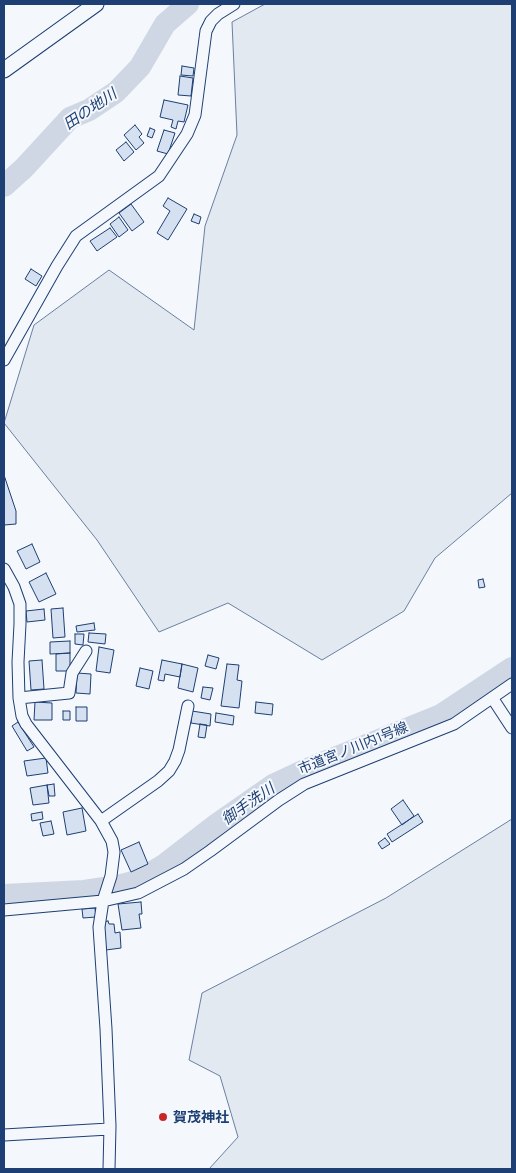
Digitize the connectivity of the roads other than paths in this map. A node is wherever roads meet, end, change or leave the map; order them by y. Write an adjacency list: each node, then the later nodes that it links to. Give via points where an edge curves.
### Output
1 (96, 4): 3 (main road)
2 (234, 4): 4 (street, via 218,14 206,31 195,115 187,134 158,176 76,236)
3 (4, 70)
4 (4, 360)
5 (4, 569): 8 (street, via 18,596 21,613)
6 (86, 651): 8 (street, via 72,673 69,693)
7 (512, 684): 9 (street, 市道宮ノ川内1号線)
8 (19, 698): 12 (street, via 26,724)
9 (493, 699): 11 (street); 13 (street, 市道宮ノ川内1号線, via 454,724 304,784 184,869 138,893)
10 (188, 706): 12 (street, via 179,750 169,771)
11 (512, 728)
12 (101, 821): 13 (street, via 114,852)
13 (104, 898): 14 (street, 市道宮ノ川内1号線); 15 (street, via 98,927)
14 (4, 910)
15 (109, 1129): 16 (street); 17 (street)
16 (4, 1135)
17 (109, 1169)

